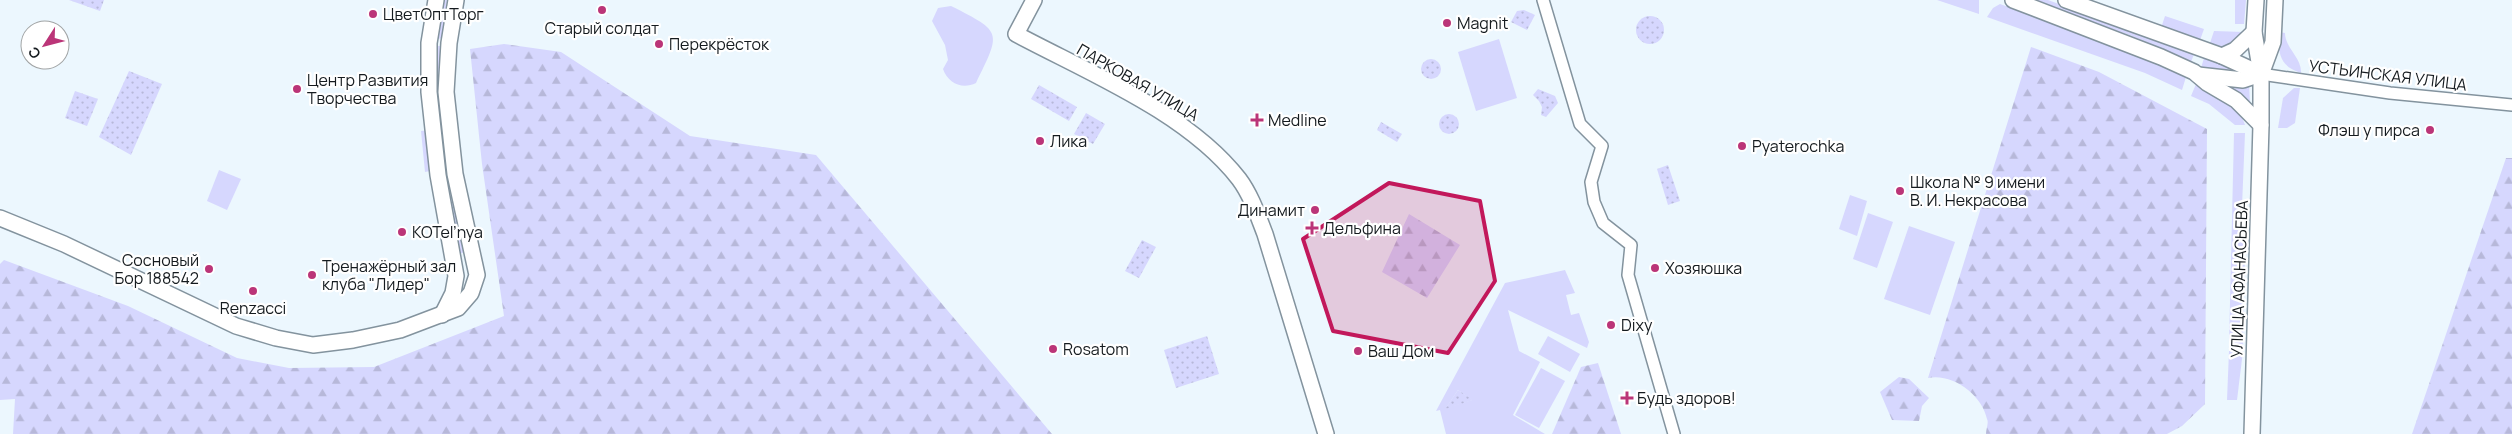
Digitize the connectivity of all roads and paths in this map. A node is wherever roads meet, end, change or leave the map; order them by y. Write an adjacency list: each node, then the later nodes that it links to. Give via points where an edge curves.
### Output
1 (436, 0): 16 (street, via 429,43 429,92 438,175 456,276 454,294)
2 (456, 0): 16 (street, via 446,92 448,117 455,174 478,275 465,302)
3 (1034, 0): 17 (street, ПАРКОВАЯ УЛИЦА, via 1016,34 1182,126 1208,146 1240,180 1265,234)
4 (1543, 0): 18 (street, via 1580,124 1602,146 1591,182 1594,202 1603,223 1632,245 1628,275)
5 (2013, 0): 12 (street, via 2162,57)
6 (2066, 0): 10 (street)
7 (2256, 0): 9 (street)
8 (2275, 0): 11 (street, via 2273,42)
9 (2254, 32): 10 (street, via 2235,50); 11 (street)
10 (2222, 56): 11 (street)
11 (2262, 74): 12 (street, via 2243,80); 13 (street, УСТЬИНСКАЯ УЛИЦА, via 2390,93); 14 (street, УЛИЦА АФАНАСЬЕВА)
12 (2198, 75): 14 (street, via 2207,84 2236,100)
13 (2512, 105)
14 (2261, 125): 19 (street, УЛИЦА АФАНАСЬЕВА)
15 (0, 218): 16 (street, via 64,244 236,326 276,338 313,345 352,340 400,330)
16 (442, 315)
17 (1326, 434)
18 (1674, 434)
19 (2252, 434)

